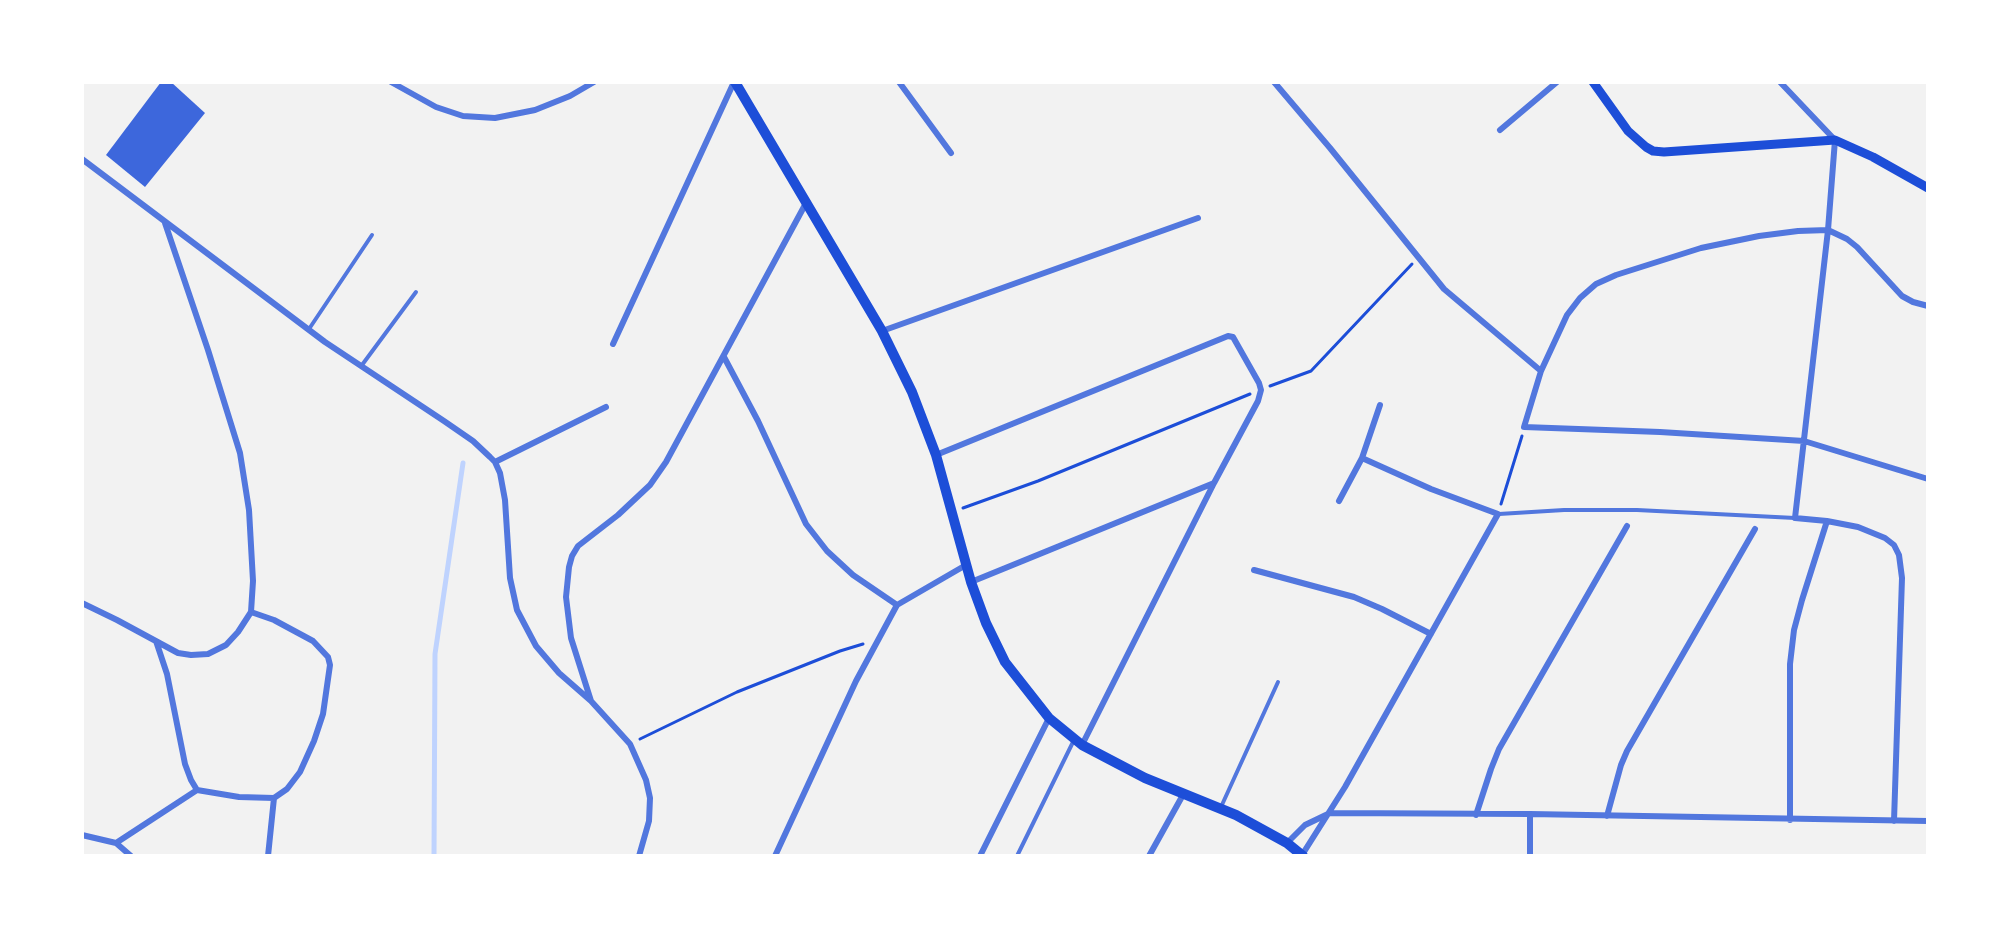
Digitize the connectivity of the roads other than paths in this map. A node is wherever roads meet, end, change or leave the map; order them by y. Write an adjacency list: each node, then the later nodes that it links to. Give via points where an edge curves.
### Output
1 (391, 82): 2 (street, via 436,107 463,116 495,118 535,110)
2 (594, 82)
3 (734, 82): 15 (main road); 24 (street)
4 (899, 82): 12 (street)
5 (1274, 82): 27 (street, via 1444,289)
6 (1557, 82): 10 (street)
7 (1593, 82): 9 (main road)
8 (1780, 82): 11 (street)
9 (1599, 87): 11 (main road, via 1628,131 1653,151)
10 (1500, 130)
11 (1835, 140): 14 (main road); 18 (street)
12 (951, 153)
13 (82, 159): 17 (street)
14 (1928, 188)
15 (806, 202): 23 (main road); 25 (street)
16 (1198, 218): 23 (street)
17 (165, 222): 22 (street); 48 (street, via 240,453 249,510)
18 (1827, 231): 21 (street, via 1847,238 1902,296); 27 (street, via 1759,236 1701,248 1596,284 1567,315); 30 (street)
19 (372, 235): 22 (lane)
20 (416, 292): 26 (lane)
21 (1928, 306)
22 (309, 330): 26 (street)
23 (882, 331): 31 (main road, via 912,392)
24 (613, 344)
25 (724, 357): 47 (street, via 806,524 853,575); 52 (street, via 650,486 578,546 572,556 566,597 571,638)
26 (362, 365): 33 (street, via 473,441)
27 (1541, 371): 30 (street, via 1524,428)
28 (1380, 405): 32 (street)
29 (606, 407): 33 (street)
30 (1804, 441): 35 (street); 39 (street)
31 (936, 455): 36 (street, via 1228,336 1233,338 1261,390); 43 (main road)
32 (1362, 458): 37 (street); 38 (street)
33 (495, 462): 52 (street, via 505,500 510,578 517,610 536,646)
34 (1928, 468): 35 (street)
35 (1925, 478)
36 (1214, 483): 45 (street); 54 (street)
37 (1339, 501)
38 (1498, 514): 39 (lane, via 1637,510); 49 (street)
39 (1795, 518): 40 (street)
40 (1827, 520): 63 (street, via 1794,630); 64 (street, via 1885,538 1894,545 1901,566)
41 (1627, 526): 61 (street, via 1499,749)
42 (1755, 529): 62 (street, via 1627,751)
43 (966, 565): 45 (main road); 47 (street)
44 (1254, 570): 49 (street, via 1354,597)
45 (971, 582): 53 (main road, via 1005,662)
46 (82, 603): 50 (street)
47 (897, 605): 72 (street, via 856,681)
48 (251, 612): 50 (street, via 226,645 208,654 178,653); 57 (street, via 313,641 324,651 330,665 323,714 314,741 300,772)
49 (1431, 634): 59 (street)
50 (155, 641): 55 (street, via 167,674 185,765)
51 (1278, 682): 58 (lane)
52 (591, 701): 71 (street, via 630,744 646,780 649,821)
53 (1049, 718): 54 (main road); 73 (street)
54 (1078, 742): 56 (main road, via 1145,778); 74 (lane)
55 (197, 790): 57 (street); 67 (street)
56 (1184, 793): 58 (main road); 75 (street)
57 (274, 798): 70 (street)
58 (1221, 809): 68 (main road)
59 (1330, 813): 61 (street); 68 (street, via 1305,825); 76 (street)
60 (1530, 814): 61 (street); 62 (street); 77 (street)
61 (1476, 815)
62 (1607, 816): 63 (street)
63 (1790, 820): 64 (street)
64 (1894, 821): 65 (street)
65 (1928, 821)
66 (82, 835): 67 (street)
67 (116, 843): 69 (street)
68 (1287, 843): 76 (main road)
69 (130, 855)
70 (268, 855)
71 (639, 855)
72 (775, 855)
73 (980, 855)
74 (1017, 855)
75 (1149, 855)
76 (1303, 855)
77 (1530, 855)

